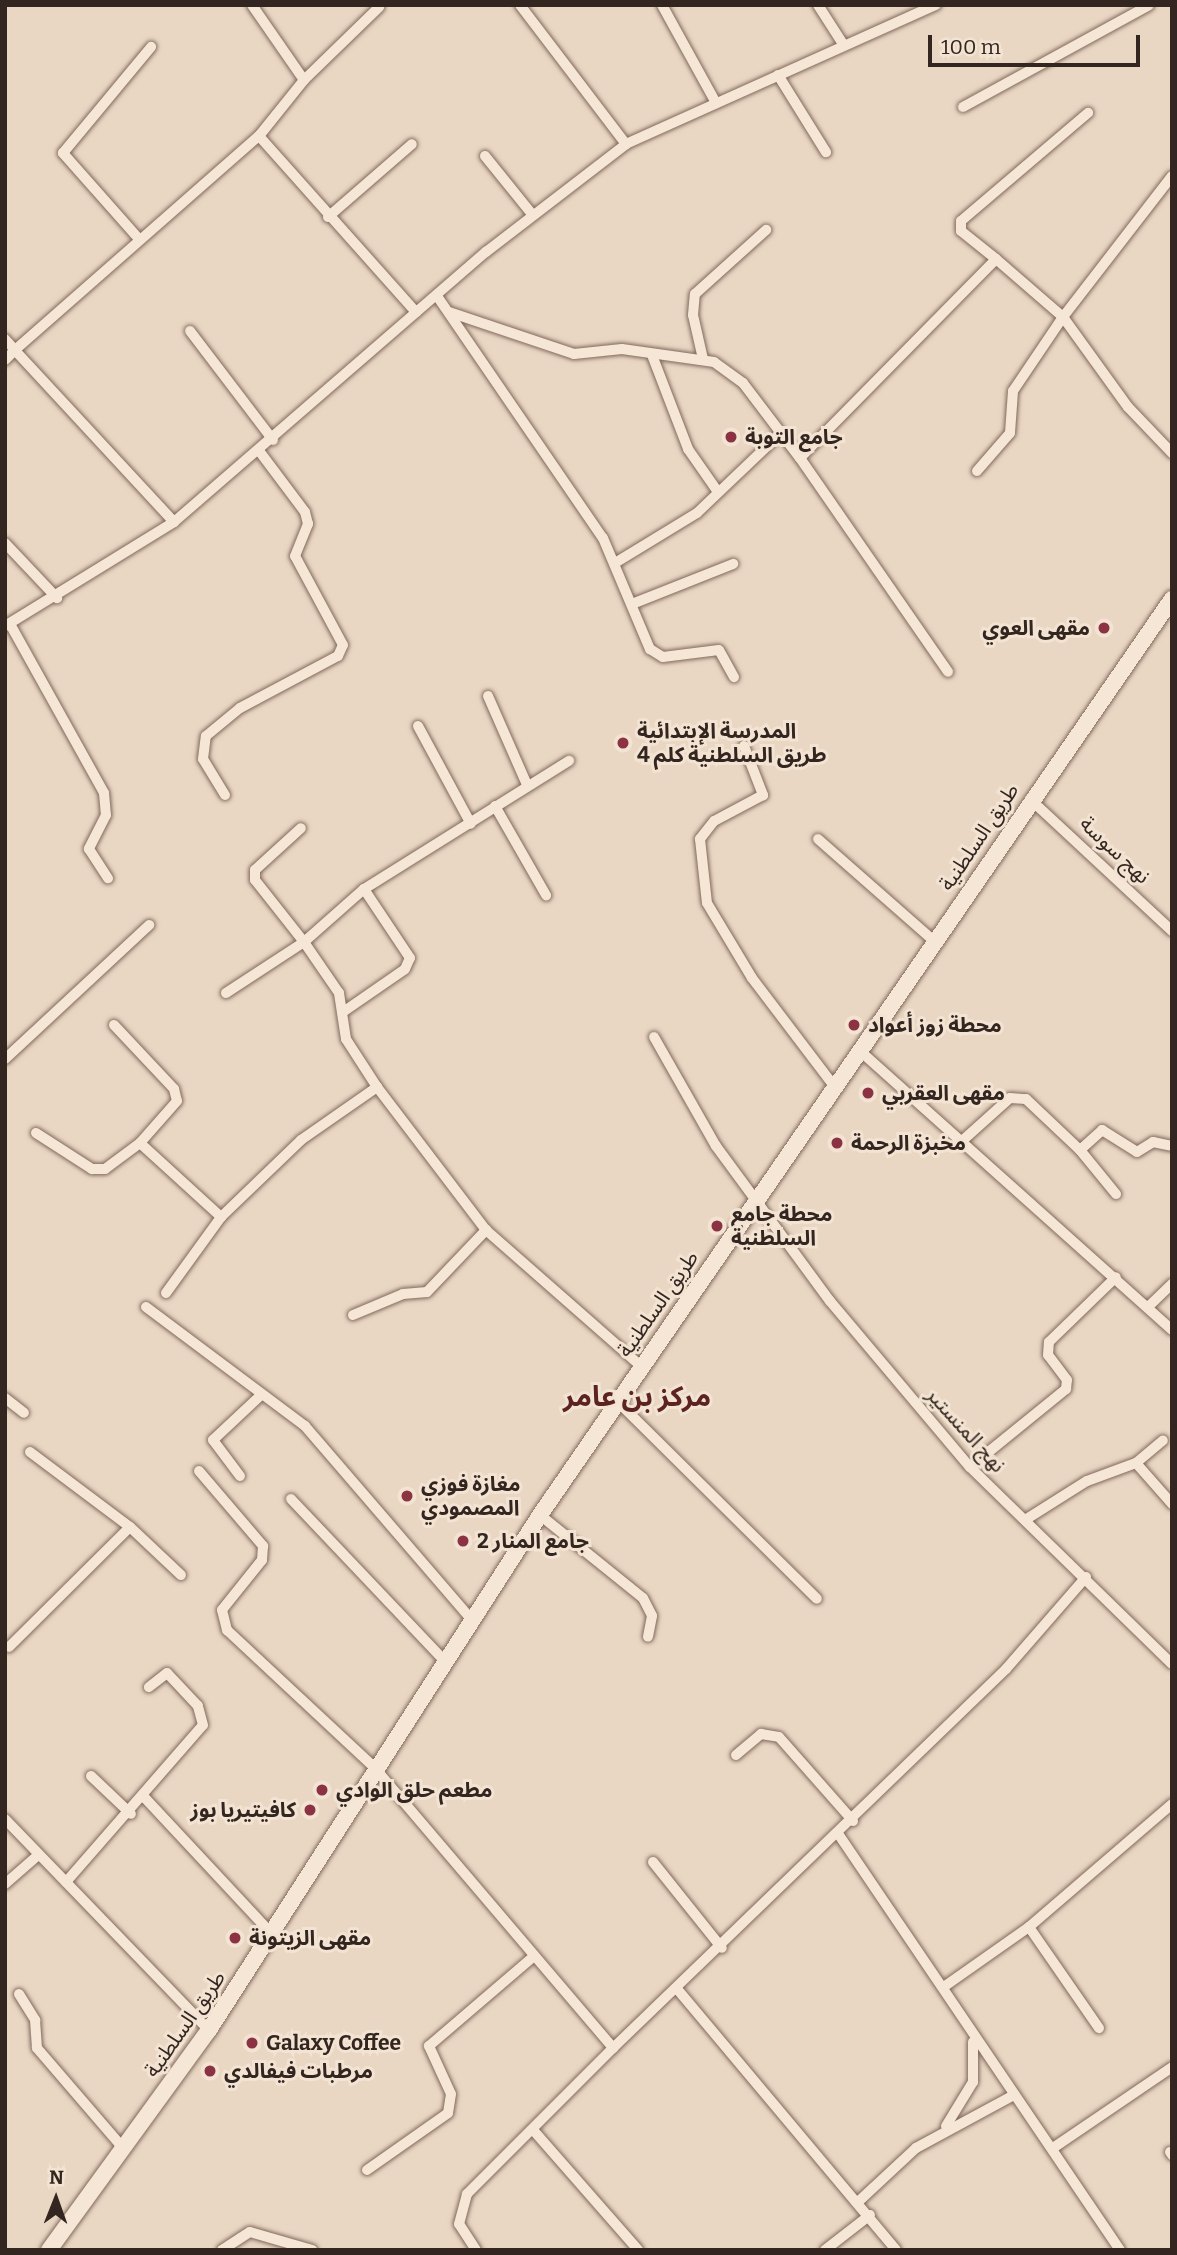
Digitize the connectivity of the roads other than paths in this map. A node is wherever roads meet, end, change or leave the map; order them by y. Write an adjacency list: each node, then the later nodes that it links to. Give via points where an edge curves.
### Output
1 (252, 5): 11 (street)
2 (520, 5): 17 (street)
3 (662, 5): 12 (street)
4 (818, 5): 8 (street)
5 (936, 5): 8 (street)
6 (1149, 5): 13 (street)
7 (379, 8): 11 (street)
8 (843, 44): 10 (street)
9 (151, 47): 24 (street, via 63,153)
10 (779, 75): 12 (street); 18 (street)
11 (304, 80): 15 (street)
12 (716, 103): 17 (street)
13 (963, 107)
14 (1088, 113): 25 (street, via 961,221 961,231)
15 (259, 136): 22 (street); 24 (street)
16 (412, 144): 22 (street)
17 (626, 144): 21 (street)
18 (826, 152)
19 (485, 156): 21 (street)
20 (1172, 176): 29 (street)
21 (532, 214): 26 (street)
22 (328, 217): 27 (street)
23 (766, 230): 34 (street, via 695,294 693,314)
24 (139, 239): 32 (street)
25 (996, 260): 29 (street); 40 (street)
26 (437, 296): 27 (street); 28 (street)
27 (416, 312): 37 (street)
28 (449, 312): 33 (street, via 574,354 622,349); 45 (street)
29 (1063, 317): 39 (street, via 1128,407); 41 (street, via 1013,391 1010,433)
30 (190, 331): 37 (street)
31 (5, 339): 32 (street)
32 (15, 350): 35 (street); 43 (street)
33 (652, 355): 34 (street); 42 (street, via 688,449)
34 (703, 359): 36 (street, via 743,383)
35 (5, 360)
36 (780, 434): 40 (street); 42 (street)
37 (274, 440): 38 (street)
38 (260, 452): 43 (street); 58 (street, via 305,512 308,523 295,556 344,645 338,656 240,708 206,736 203,759)
39 (1172, 453)
40 (800, 458): 51 (street)
41 (977, 471)
42 (719, 492): 45 (street, via 698,513)
43 (174, 522): 47 (street)
44 (5, 543): 47 (street)
45 (615, 563): 49 (street)
46 (733, 564): 49 (street)
47 (57, 598): 50 (street)
48 (1172, 599): 59 (main road, طريق السلطنية)
49 (632, 604): 52 (street, via 654,654 719,650)
50 (8, 625): 64 (street, via 104,793 106,815 89,849)
51 (948, 672)
52 (734, 677)
53 (488, 696): 57 (street)
54 (418, 726): 61 (street)
55 (744, 746): 77 (street, via 763,794 715,821 700,839 707,903 752,978)
56 (569, 761): 57 (street)
57 (527, 785): 60 (street)
58 (225, 795)
59 (1030, 799): 68 (street, نهج سوسة); 69 (main road, طريق السلطنية)
60 (495, 806): 61 (street); 66 (street)
61 (471, 824): 65 (street)
62 (300, 828): 70 (street, via 255,870 255,880)
63 (818, 839): 69 (street)
64 (108, 878)
65 (364, 889): 70 (street); 72 (street, via 410,958 405,969)
66 (547, 895)
67 (149, 925): 76 (street)
68 (1172, 931)
69 (934, 941): 75 (main road, طريق السلطنية)
70 (304, 942): 71 (street); 72 (street, via 338,993)
71 (226, 993)
72 (343, 1012): 78 (street, via 346,1039)
73 (114, 1025): 81 (street, via 174,1089 177,1101)
74 (654, 1037): 85 (street, نهج المنستير)
75 (859, 1050): 77 (main road, طريق السلطنية); 80 (street)
76 (5, 1059)
77 (834, 1086): 85 (main road, طريق السلطنية)
78 (377, 1087): 86 (street, via 301,1140); 87 (street)
79 (36, 1133): 81 (street, via 92,1169 104,1169)
80 (962, 1141): 83 (street, via 1010,1098 1026,1099); 88 (street)
81 (140, 1143): 86 (street)
82 (1172, 1146): 83 (street, via 1153,1142 1137,1152 1102,1130)
83 (1080, 1150): 84 (street)
84 (1116, 1194)
85 (754, 1201): 95 (main road, طريق السلطنية); 103 (street, نهج المنستير)
86 (221, 1217): 90 (street)
87 (486, 1230): 93 (street, via 427,1293 403,1293); 95 (street)
88 (1116, 1277): 91 (street); 103 (street, via 1049,1342 1048,1354 1067,1380 1066,1389)
89 (1172, 1284): 91 (street)
90 (166, 1293)
91 (1149, 1306): 94 (street)
92 (146, 1307): 96 (street)
93 (353, 1315)
94 (1172, 1330)
95 (640, 1366): 98 (main road, طريق السلطنية)
96 (261, 1395): 105 (street, via 213,1440); 114 (street, via 305,1426)
97 (5, 1398): 99 (street)
98 (617, 1401): 108 (main road, طريق السلطنية); 113 (street)
99 (24, 1413)
100 (1163, 1440): 102 (street)
101 (30, 1452): 110 (street)
102 (1136, 1463): 107 (street); 109 (street, via 1087,1481)
103 (970, 1466): 109 (street, نهج المنستير)
104 (199, 1471): 121 (street, via 262,1546 262,1560 222,1609 227,1630)
105 (240, 1476)
106 (291, 1499): 117 (street)
107 (1172, 1504)
108 (540, 1515): 114 (main road, طريق السلطنية); 115 (street, via 643,1598 652,1616)
109 (1025, 1520): 112 (street, نهج المنستير)
110 (130, 1527): 111 (street); 116 (street)
111 (181, 1575)
112 (1086, 1577): 118 (street, نهج المنستير); 127 (street, via 1006,1669)
113 (817, 1599)
114 (470, 1618): 117 (main road, طريق السلطنية)
115 (648, 1637)
116 (6, 1648)
117 (443, 1659): 121 (main road, طريق السلطنية)
118 (1172, 1664)
119 (149, 1686): 123 (street, via 167,1673 204,1718)
120 (736, 1755): 127 (street, via 761,1734 779,1737)
121 (374, 1767): 134 (main road, طريق السلطنية); 136 (street)
122 (91, 1776): 125 (street)
123 (145, 1798): 125 (street); 134 (street)
124 (1172, 1804): 133 (street)
125 (131, 1814): 131 (street)
126 (5, 1819): 129 (street)
127 (853, 1821): 128 (street)
128 (839, 1835): 135 (street); 137 (street)
129 (37, 1856): 131 (street); 132 (street)
130 (653, 1862): 135 (street)
131 (66, 1882): 141 (street)
132 (5, 1884)
133 (1029, 1927): 137 (street); 140 (street)
134 (272, 1934): 141 (main road, طريق السلطنية)
135 (722, 1948): 138 (street)
136 (534, 1956): 143 (street); 150 (street, via 429,2046 451,2094 448,2113)
137 (945, 1986): 142 (street)
138 (678, 1990): 143 (street); 151 (street)
139 (19, 1994): 148 (street, via 35,2020 37,2048)
140 (1099, 2028)
141 (209, 2030): 148 (main road, طريق السلطنية)
142 (973, 2039): 145 (street); 146 (street, via 973,2082)
143 (613, 2048): 147 (street)
144 (1172, 2067): 149 (street)
145 (1012, 2096): 146 (street); 149 (street)
146 (945, 2128): 151 (street)
147 (534, 2131): 156 (street, via 461,2204 459,2224); 157 (street)
148 (123, 2148): 153 (main road, طريق السلطنية)
149 (1053, 2148): 160 (street)
150 (367, 2170)
151 (859, 2201): 152 (street)
152 (870, 2215): 158 (street); 159 (street)
153 (49, 2250)
154 (222, 2250): 155 (street, via 242,2232)
155 (312, 2250)
156 (476, 2250)
157 (638, 2250)
158 (825, 2250)
159 (896, 2250)
160 (1120, 2250)

